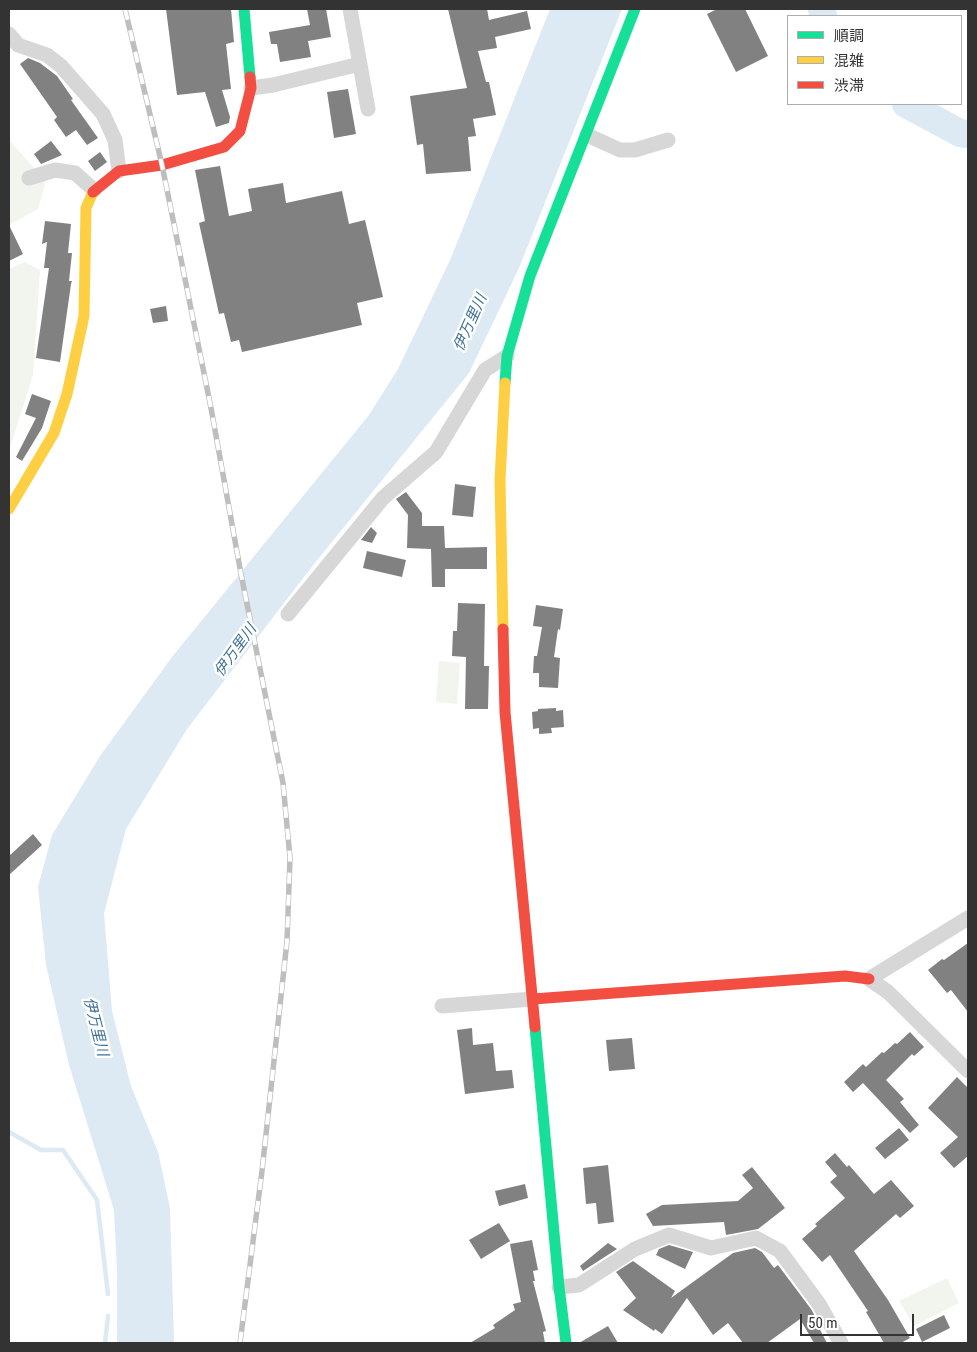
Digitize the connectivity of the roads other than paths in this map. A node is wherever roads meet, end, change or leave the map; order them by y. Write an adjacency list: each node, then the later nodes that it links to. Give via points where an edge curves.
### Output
1 (244, 9): 6 (street)
2 (350, 9): 5 (street)
3 (635, 9): 8 (street)
4 (9, 34): 10 (street, via 18,45 47,55 61,66 104,114 115,140)
5 (360, 64): 6 (street); 7 (street)
6 (251, 88): 10 (street, via 240,130 224,147 187,160)
7 (368, 109)
8 (587, 135): 9 (street, via 620,150 635,150); 13 (street, via 530,276)
9 (668, 140)
10 (118, 171): 12 (street)
11 (29, 178): 12 (street, via 55,170 75,174)
12 (94, 190): 14 (street, via 86,208 84,316 67,394 54,433)
13 (507, 356): 16 (street, via 485,370 436,452 383,498); 19 (street, via 500,480 505,712)
14 (14, 489): 15 (street)
15 (9, 509)
16 (288, 614)
17 (968, 918): 18 (street)
18 (869, 979): 19 (street, via 845,976); 21 (street, via 888,992)
19 (532, 999): 20 (street); 22 (street)
20 (442, 1006)
21 (968, 1071)
22 (559, 1287): 23 (street); 24 (street, via 579,1285 635,1249 669,1235 711,1248 756,1238 780,1251 820,1304)
23 (566, 1343)
24 (841, 1343)

